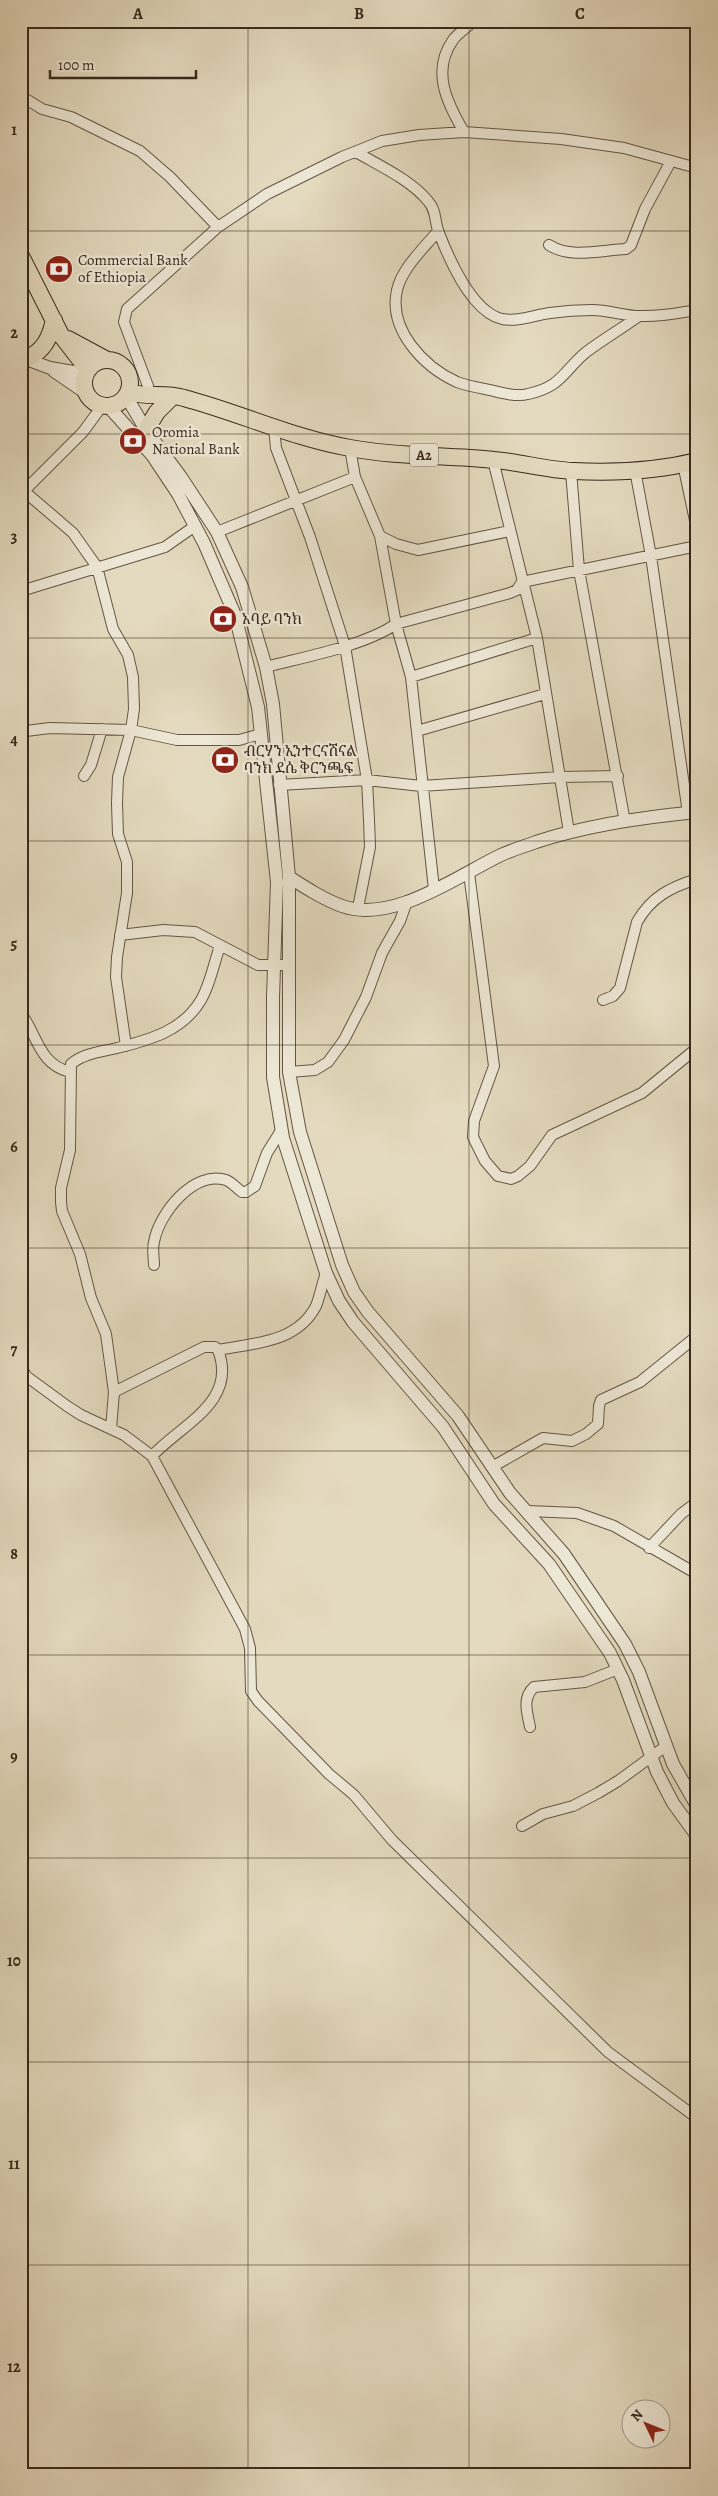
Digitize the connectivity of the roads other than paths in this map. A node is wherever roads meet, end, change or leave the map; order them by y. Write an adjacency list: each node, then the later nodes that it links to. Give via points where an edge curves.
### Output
1 (473, 21): 3 (street, via 453,40 442,66 443,89)
2 (21, 96): 7 (street, via 30,103 71,117 140,151)
3 (464, 132): 4 (street, via 382,141); 5 (street, via 561,139 624,148)
4 (356, 152): 7 (street, via 267,194); 8 (street, via 427,199 434,209)
5 (671, 161): 6 (street); 9 (street, via 645,208 631,245 626,249 590,252 560,250)
6 (697, 168)
7 (218, 227): 20 (street, via 142,293 124,315 124,322)
8 (438, 231): 12 (street, via 465,287 489,313 500,318 592,310); 12 (street, via 406,270 397,289 396,307 403,332 413,349 427,363 458,382 506,394 526,395 546,390 562,379 585,354)
9 (549, 245)
10 (21, 256): 13 (highway)
11 (697, 310): 12 (street, via 665,316)
12 (639, 316)
13 (54, 320): 14 (highway); 15 (highway, via 45,345 37,355)
14 (61, 335): 16 (highway); 18 (highway)
15 (24, 358): 17 (street)
16 (107, 360): 18 (highway, via 93,364); 19 (highway, via 122,366)
17 (50, 368): 18 (street); 21 (street)
18 (87, 372): 21 (highway)
19 (128, 389): 20 (highway, A2, via 142,396); 22 (highway, via 121,401); 24 (street)
20 (160, 392): 23 (highway, A2); 24 (highway, via 157,412)
21 (86, 393): 22 (highway, via 95,403)
22 (105, 406): 31 (street); 33 (street, via 152,455)
23 (274, 428): 25 (highway, A2); 32 (street, via 276,448)
24 (146, 430): 36 (street)
25 (350, 448): 26 (highway, A2); 30 (street)
26 (493, 460): 29 (highway, A2); 35 (street)
27 (690, 462): 28 (highway, A2); 34 (street)
28 (635, 470): 29 (highway, A2); 39 (street)
29 (571, 471): 41 (street)
30 (355, 477): 32 (street); 37 (street)
31 (22, 492): 40 (street, via 73,533)
32 (296, 501): 36 (street); 46 (street)
33 (196, 526): 40 (street, via 165,547); 54 (street, via 235,615)
34 (697, 530)
35 (510, 531): 37 (street, via 418,550); 42 (street)
36 (217, 532): 47 (street, via 242,587)
37 (380, 536): 44 (street)
38 (697, 546): 39 (street)
39 (651, 556): 41 (street); 61 (street)
40 (98, 567): 43 (street); 51 (street, via 113,629 128,655 133,677)
41 (579, 570): 42 (street); 56 (street)
42 (522, 582): 44 (street, via 518,590 510,593); 45 (street)
43 (21, 591)
44 (396, 624): 46 (street); 48 (street)
45 (537, 638): 48 (street); 49 (street)
46 (345, 646): 47 (street); 58 (street)
47 (266, 667): 59 (street, via 273,704)
48 (411, 677): 53 (street)
49 (545, 694): 53 (street); 57 (street)
50 (102, 728): 51 (street); 52 (street); 55 (street)
51 (131, 730): 54 (street, via 177,740 239,740); 70 (street, via 118,777 118,834 127,862 128,893)
52 (26, 731)
53 (417, 731): 60 (street)
54 (262, 734): 73 (street, via 277,882)
55 (84, 776)
56 (618, 776): 57 (street); 62 (street)
57 (560, 777): 60 (street); 63 (street)
58 (367, 780): 59 (street); 60 (street); 69 (street, via 370,847)
59 (279, 784): 65 (street)
60 (421, 786): 67 (street)
61 (692, 812): 62 (street)
62 (625, 822): 63 (street)
63 (569, 832): 64 (street, via 501,855)
64 (469, 873): 67 (street); 79 (street, via 494,1066 474,1121 473,1137 485,1161 498,1176 511,1179 518,1176 530,1166 552,1135 642,1093)
65 (289, 877): 69 (street, via 343,906); 72 (street)
66 (697, 879): 74 (street, via 660,894 642,913 620,988 614,996)
67 (434, 889): 68 (street)
68 (407, 901): 69 (street); 81 (street, via 344,1040 328,1062 316,1070)
69 (358, 908)
70 (120, 935): 71 (street, via 181,930 200,935); 78 (street, via 116,977)
71 (220, 946): 73 (street, via 258,965); 78 (street, via 202,999 195,1008 160,1036)
72 (288, 965): 73 (street); 77 (street)
73 (275, 967): 76 (street)
74 (603, 1000)
75 (21, 1013): 80 (street, via 49,1061 56,1068)
76 (273, 1032): 77 (street); 82 (street, via 273,1077)
77 (288, 1032): 81 (street)
78 (126, 1046): 80 (street, via 85,1055 71,1064)
79 (697, 1048)
80 (70, 1072): 90 (street, via 70,1150 61,1188 62,1211 106,1334)
81 (290, 1072): 88 (street, via 300,1132 342,1266 368,1312)
82 (282, 1129): 83 (street, via 251,1190 242,1192 232,1183 218,1179 206,1179 190,1186 165,1216 154,1242); 84 (street)
83 (154, 1265)
84 (326, 1273): 86 (street, via 316,1306 301,1328 267,1341); 89 (street, via 353,1322)
85 (697, 1336): 93 (street, via 640,1382 601,1400 598,1424 586,1434 572,1441 543,1438)
86 (218, 1350): 90 (street, via 208,1346 196,1350 173,1365); 92 (street, via 223,1380 214,1401)
87 (21, 1367): 91 (street, via 26,1376 66,1406)
88 (423, 1376): 89 (street); 93 (street, via 458,1416)
89 (410, 1389): 98 (street, via 443,1427 494,1504 549,1564)
90 (114, 1392): 91 (street)
91 (111, 1428): 92 (street, via 132,1439)
92 (152, 1456): 105 (street, via 245,1630 250,1648 251,1691 258,1701 354,1795 392,1840 601,2046)
93 (492, 1467): 95 (street, via 510,1494)
94 (697, 1502): 96 (street)
95 (527, 1510): 96 (street, via 577,1513 614,1526); 100 (street, via 564,1554 625,1644 639,1672)
96 (649, 1548): 97 (street)
97 (697, 1574)
98 (618, 1669): 99 (street, via 585,1682 534,1687 526,1699); 101 (street)
99 (530, 1727)
100 (666, 1746): 101 (street); 102 (street)
101 (650, 1756): 103 (street, via 618,1781 590,1797 573,1806 543,1814); 104 (street, via 673,1803)
102 (697, 1806)
103 (522, 1826)
104 (697, 1836)
105 (697, 2118)

